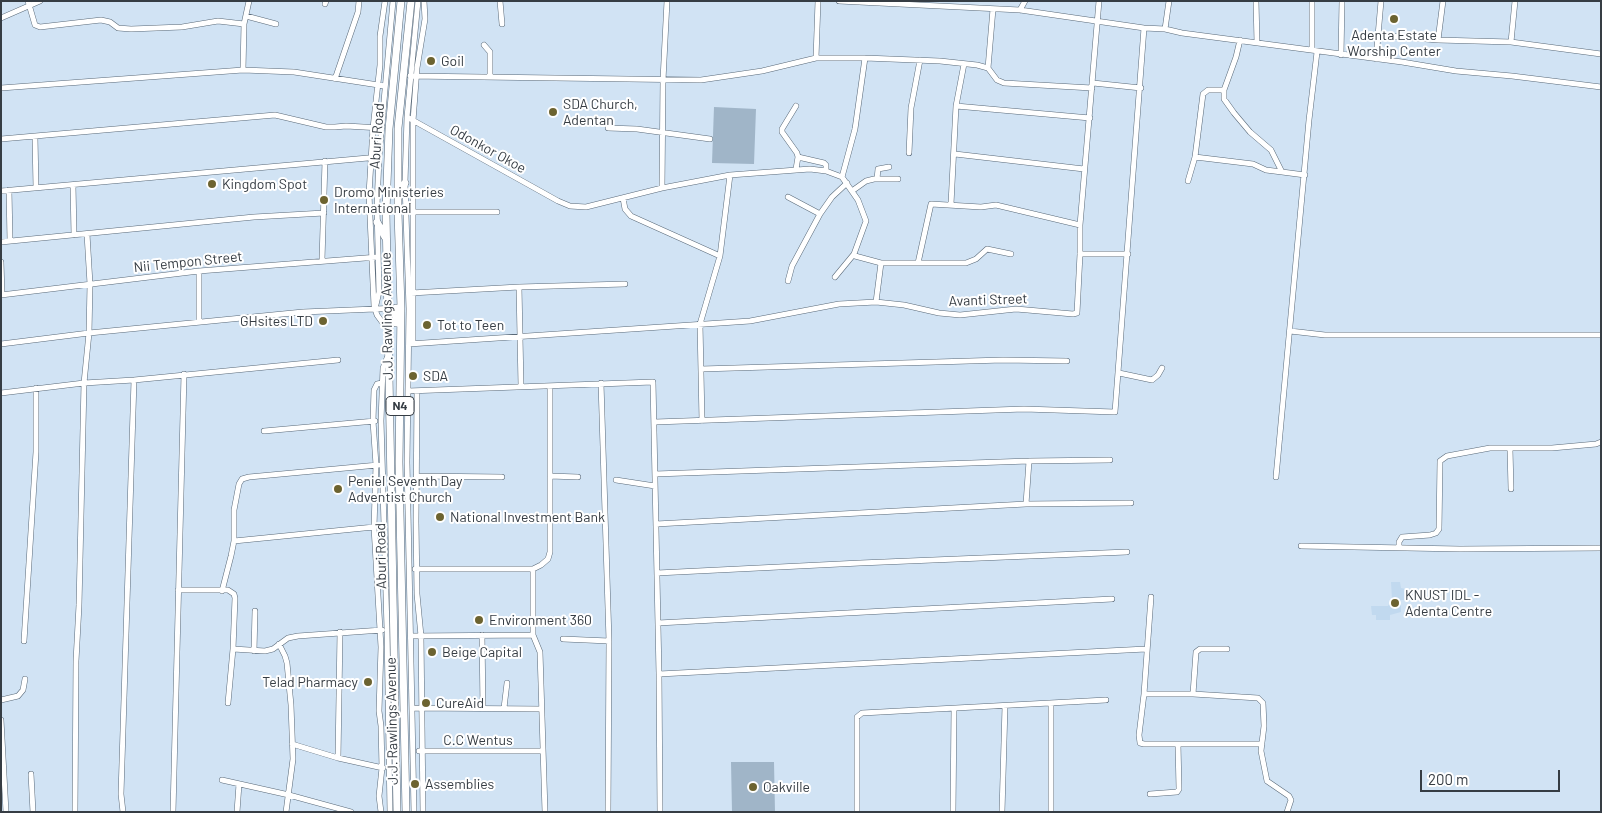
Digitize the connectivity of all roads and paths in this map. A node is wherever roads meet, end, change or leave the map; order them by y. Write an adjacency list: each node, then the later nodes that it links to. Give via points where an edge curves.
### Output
1 (40, 1): 24 (street)
2 (249, 1): 29 (street)
3 (359, 1): 56 (street)
4 (384, 1): 58 (street)
5 (393, 1): 59 (street)
6 (401, 1): 117 (highway, Aburi Road / N4, via 389,129)
7 (411, 1): 104 (highway, J.J. Rawlings Avenue / N4, via 398,128)
8 (418, 1): 53 (street)
9 (424, 1): 53 (street, via 425,19)
10 (500, 1): 34 (street)
11 (667, 1): 57 (street)
12 (818, 1): 46 (street)
13 (839, 1): 25 (street)
14 (1003, 1): 27 (street)
15 (1025, 1): 28 (street)
16 (1098, 1): 31 (street, Avanti Street)
17 (1169, 1): 36 (street)
18 (1256, 1): 41 (street)
19 (1312, 1): 43 (street)
20 (1342, 1): 45 (street)
21 (1381, 1): 37 (street)
22 (1442, 1): 39 (street)
23 (1515, 1): 40 (street)
24 (28, 4): 30 (street); 32 (street, via 34,25 40,28 101,20 118,28 131,29 218,21)
25 (933, 4): 26 (street)
26 (993, 9): 27 (street); 51 (street)
27 (1002, 9): 28 (street)
28 (1020, 10): 31 (street)
29 (246, 16): 32 (street); 33 (street)
30 (1, 18)
31 (1097, 21): 35 (street); 60 (street, Avanti Street)
32 (244, 24): 52 (street)
33 (276, 24)
34 (502, 24)
35 (1144, 28): 36 (street); 55 (street)
36 (1166, 29): 38 (street)
37 (1377, 35): 39 (street); 48 (street)
38 (1240, 40): 41 (street); 65 (street)
39 (1438, 40): 40 (street)
40 (1511, 42): 44 (street)
41 (1257, 43): 43 (street)
42 (484, 45): 54 (street, via 490,52)
43 (1314, 51): 45 (street); 91 (street)
44 (1601, 54)
45 (1341, 55): 48 (street)
46 (816, 58): 47 (street); 57 (street, via 735,76)
47 (865, 58): 49 (street); 92 (street, via 855,129)
48 (1376, 59): 62 (street)
49 (920, 60): 50 (street); 78 (street, via 911,108)
50 (964, 64): 51 (street); 67 (street)
51 (988, 68): 60 (street, via 997,80 1004,83)
52 (243, 70): 56 (street, via 294,72); 63 (street)
53 (413, 76): 54 (street); 68 (street); 70 (street)
54 (490, 77): 57 (street)
55 (1142, 77): 61 (street); 64 (street)
56 (335, 79): 58 (street)
57 (663, 80): 74 (street)
58 (379, 85): 59 (street); 71 (street)
59 (385, 86): 72 (street)
60 (1092, 86): 61 (street); 69 (street, Avanti Street)
61 (1130, 86): 64 (street)
62 (1601, 87)
63 (1, 88)
64 (1141, 88): 123 (street)
65 (1224, 90): 80 (street, via 1208,90 1203,94); 89 (street, via 1224,99 1250,132 1270,150)
66 (796, 106): 83 (street, via 782,132)
67 (956, 106): 69 (street); 79 (street)
68 (407, 117): 70 (street, Odonkor Okoe); 96 (street)
69 (1090, 118): 86 (street, Avanti Street)
70 (413, 121): 106 (street, Odonkor Okoe, via 570,206 586,207); 109 (street)
71 (373, 128): 72 (street); 75 (street, via 326,127 275,115); 81 (street)
72 (381, 128): 82 (street)
73 (608, 128): 74 (street)
74 (662, 133): 77 (street); 100 (street)
75 (34, 137): 76 (street); 99 (street)
76 (1, 139)
77 (710, 139)
78 (909, 153)
79 (955, 154): 86 (street); 107 (street)
80 (1195, 156): 89 (street, via 1253,164); 95 (street)
81 (372, 157): 82 (street); 84 (street); 125 (street, via 368,194)
82 (378, 157): 113 (street)
83 (798, 157): 87 (street); 88 (street, via 824,163)
84 (325, 161): 98 (street); 111 (street)
85 (889, 167): 93 (street, via 878,169)
86 (1084, 169): 114 (street, Avanti Street)
87 (796, 170): 88 (street, Odonkor Okoe); 90 (street, Odonkor Okoe)
88 (826, 171): 92 (street)
89 (1282, 172): 91 (street)
90 (730, 175): 100 (street, Odonkor Okoe); 124 (street)
91 (1304, 175): 146 (street)
92 (842, 177): 97 (street)
93 (877, 178): 94 (street); 103 (street)
94 (898, 179)
95 (1188, 181)
96 (405, 183): 104 (highway); 108 (street)
97 (847, 183): 103 (street); 112 (street)
98 (73, 185): 99 (street); 116 (street)
99 (36, 188): 101 (street)
100 (662, 188): 106 (street, Odonkor Okoe)
101 (9, 190): 102 (street); 118 (street)
102 (1, 191)
103 (852, 191): 120 (street, via 866,224)
104 (398, 196): 141 (highway, J.J. Rawlings Avenue / N4)
105 (788, 196): 112 (street)
106 (623, 198): 124 (street, via 625,209 631,216)
107 (951, 204): 114 (street, via 996,205); 130 (street, via 930,204)
108 (406, 212): 109 (street); 137 (street)
109 (412, 212): 110 (street); 137 (street)
110 (497, 212)
111 (324, 213): 115 (street); 127 (street)
112 (820, 214): 133 (street, via 792,266)
113 (378, 222): 117 (highway); 126 (street)
114 (1080, 224): 122 (street, Avanti Street)
115 (87, 234): 116 (street); 134 (street)
116 (74, 235): 118 (street)
117 (386, 239): 140 (highway, Aburi Road / N4)
118 (10, 241): 119 (street)
119 (1, 242)
120 (854, 254): 129 (street); 132 (street)
121 (1011, 254): 130 (street, via 987,249 966,263)
122 (1080, 254): 123 (street); 139 (street, Avanti Street, via 1078,309 1073,314 1026,309 960,315)
123 (1128, 254): 157 (street)
124 (720, 256): 144 (street)
125 (372, 257): 126 (street, Nii Tempon Street); 127 (street, Nii Tempon Street); 142 (street)
126 (378, 257): 142 (street, via 379,292)
127 (322, 260): 131 (street, Nii Tempon Street)
128 (1, 262): 138 (street)
129 (882, 263): 130 (street); 139 (street)
130 (918, 263)
131 (199, 271): 134 (street, Nii Tempon Street); 143 (street)
132 (835, 277)
133 (788, 281)
134 (90, 284): 138 (street, Nii Tempon Street); 147 (street)
135 (625, 284): 136 (street)
136 (519, 287): 137 (street); 149 (street)
137 (411, 293): 150 (street)
138 (2, 295)
139 (876, 302): 144 (street, Avanti Street, via 825,305 750,321)
140 (388, 308): 141 (street); 142 (street); 145 (highway, Aburi Road / N4)
141 (398, 308): 178 (highway, J.J. Rawlings Avenue / N4)
142 (375, 309): 143 (street); 145 (street)
143 (198, 322): 147 (street)
144 (700, 324): 149 (street, Avanti Street); 156 (street)
145 (388, 331): 152 (highway, Aburi Road / N4)
146 (1290, 331): 148 (street, via 1325,334); 186 (street)
147 (90, 333): 151 (street); 160 (street)
148 (1601, 334)
149 (520, 337): 150 (street, Avanti Street); 163 (street)
150 (411, 343): 166 (street)
151 (1, 344)
152 (389, 353): 161 (street); 247 (highway, Aburi Road / N4)
153 (338, 360): 158 (street)
154 (1067, 361): 156 (street)
155 (1162, 368): 157 (street, via 1152,380)
156 (701, 369): 171 (street)
157 (1119, 373): 171 (street, via 1114,412 1024,409)
158 (184, 374): 159 (street); 207 (street)
159 (134, 380): 160 (street); 265 (street)
160 (84, 383): 165 (street); 264 (street)
161 (382, 383): 169 (street, via 377,384 374,390); 170 (street)
162 (601, 383): 164 (street); 172 (street, via 653,382); 222 (street)
163 (521, 386): 164 (street); 167 (street)
164 (550, 386): 183 (street)
165 (36, 388): 168 (street); 221 (street, via 36,452)
166 (408, 391): 167 (street); 178 (street)
167 (417, 391): 182 (street)
168 (1, 393)
169 (373, 421): 170 (street); 173 (street); 180 (street)
170 (382, 421): 179 (street)
171 (702, 421): 172 (street)
172 (655, 422): 181 (street)
173 (264, 431)
174 (1601, 442): 175 (street, via 1560,448)
175 (1510, 449): 189 (street); 198 (street, via 1490,448 1447,456 1440,461 1439,529 1430,535 1402,537)
176 (1029, 460): 177 (street); 181 (street); 190 (street)
177 (1110, 460)
178 (403, 462): 194 (street); 246 (highway, J.J. Rawlings Avenue / N4)
179 (383, 464): 180 (street); 205 (street)
180 (376, 465): 193 (street); 196 (street, via 242,479 234,510)
181 (655, 474): 188 (street)
182 (416, 476): 184 (street); 195 (street)
183 (550, 476): 185 (street); 201 (street, via 549,555 545,563)
184 (502, 477)
185 (578, 477)
186 (1276, 477)
187 (616, 480): 188 (street)
188 (655, 486): 192 (street)
189 (1511, 489)
190 (1026, 504): 191 (street); 192 (street)
191 (1131, 504)
192 (656, 524): 204 (street)
193 (374, 527): 196 (street); 206 (street)
194 (409, 536): 195 (street); 202 (street)
195 (416, 536): 203 (street)
196 (234, 541): 208 (street)
197 (1301, 546): 198 (street)
198 (1398, 548): 199 (street)
199 (1601, 548)
200 (1127, 552): 204 (street)
201 (533, 568): 203 (street); 217 (street)
202 (410, 569): 203 (street); 218 (street)
203 (417, 569): 219 (street)
204 (657, 573): 212 (street)
205 (386, 575): 206 (street); 213 (street)
206 (377, 576): 214 (street)
207 (178, 590): 208 (street); 266 (street)
208 (222, 591): 224 (street, via 231,591 235,598)
209 (1151, 597): 225 (street)
210 (1112, 599): 212 (street)
211 (255, 611): 227 (street)
212 (658, 623): 228 (street)
213 (387, 629): 214 (street); 247 (street)
214 (380, 630): 215 (street); 255 (street)
215 (340, 632): 223 (street, via 298,636); 254 (street)
216 (482, 635): 217 (street); 219 (street); 240 (street)
217 (533, 635): 242 (street, via 540,652)
218 (412, 636): 219 (street); 238 (street)
219 (421, 636): 239 (street)
220 (563, 639): 222 (street)
221 (24, 641)
222 (609, 641): 277 (street)
223 (278, 644): 227 (street, via 273,649); 248 (street, via 287,663)
224 (233, 649): 227 (street); 235 (street)
225 (1146, 649): 228 (street); 231 (street)
226 (1228, 649): 232 (street, via 1200,649 1196,652)
227 (254, 651)
228 (659, 674): 278 (street)
229 (25, 679): 233 (street, via 18,696)
230 (507, 683): 241 (street)
231 (1144, 694): 232 (street); 249 (street, via 1138,736 1140,743)
232 (1193, 694): 250 (street, via 1258,698 1263,702 1264,711)
233 (1, 700)
234 (1106, 700): 236 (street)
235 (228, 703)
236 (1051, 703): 237 (street); 282 (street)
237 (1005, 706): 243 (street); 281 (street)
238 (413, 708): 239 (street); 245 (street)
239 (421, 708): 240 (street); 252 (street)
240 (483, 708): 241 (street)
241 (504, 708): 242 (street)
242 (542, 709): 253 (street)
243 (954, 709): 279 (street, via 859,714); 280 (street)
244 (1, 720): 262 (street)
245 (413, 720): 246 (highway); 251 (street)
246 (404, 721): 273 (highway, J.J. Rawlings Avenue / N4)
247 (392, 738): 256 (street); 272 (highway, Aburi Road / N4)
248 (292, 744): 254 (street); 261 (street)
249 (1178, 744): 250 (street); 260 (street, via 1179,789 1177,792)
250 (1262, 744): 283 (street, via 1267,781 1289,796)
251 (413, 751): 252 (street, C.C Wentus); 274 (street)
252 (422, 751): 253 (street, C.C Wentus); 275 (street)
253 (542, 751): 276 (street)
254 (338, 758): 255 (street)
255 (382, 768): 256 (street); 270 (street)
256 (389, 769): 271 (street)
257 (32, 774): 263 (street)
258 (222, 780): 259 (street)
259 (239, 784): 261 (street); 267 (street)
260 (1150, 794)
261 (289, 795): 268 (street); 269 (street)
262 (6, 812)
263 (33, 812)
264 (75, 812)
265 (123, 812)
266 (173, 812)
267 (236, 812)
268 (286, 812)
269 (351, 812)
270 (381, 812)
271 (390, 812)
272 (397, 812)
273 (406, 812)
274 (414, 812)
275 (422, 812)
276 (545, 812)
277 (608, 812)
278 (660, 812)
279 (857, 812)
280 (952, 812)
281 (1002, 812)
282 (1051, 812)
283 (1287, 812)

